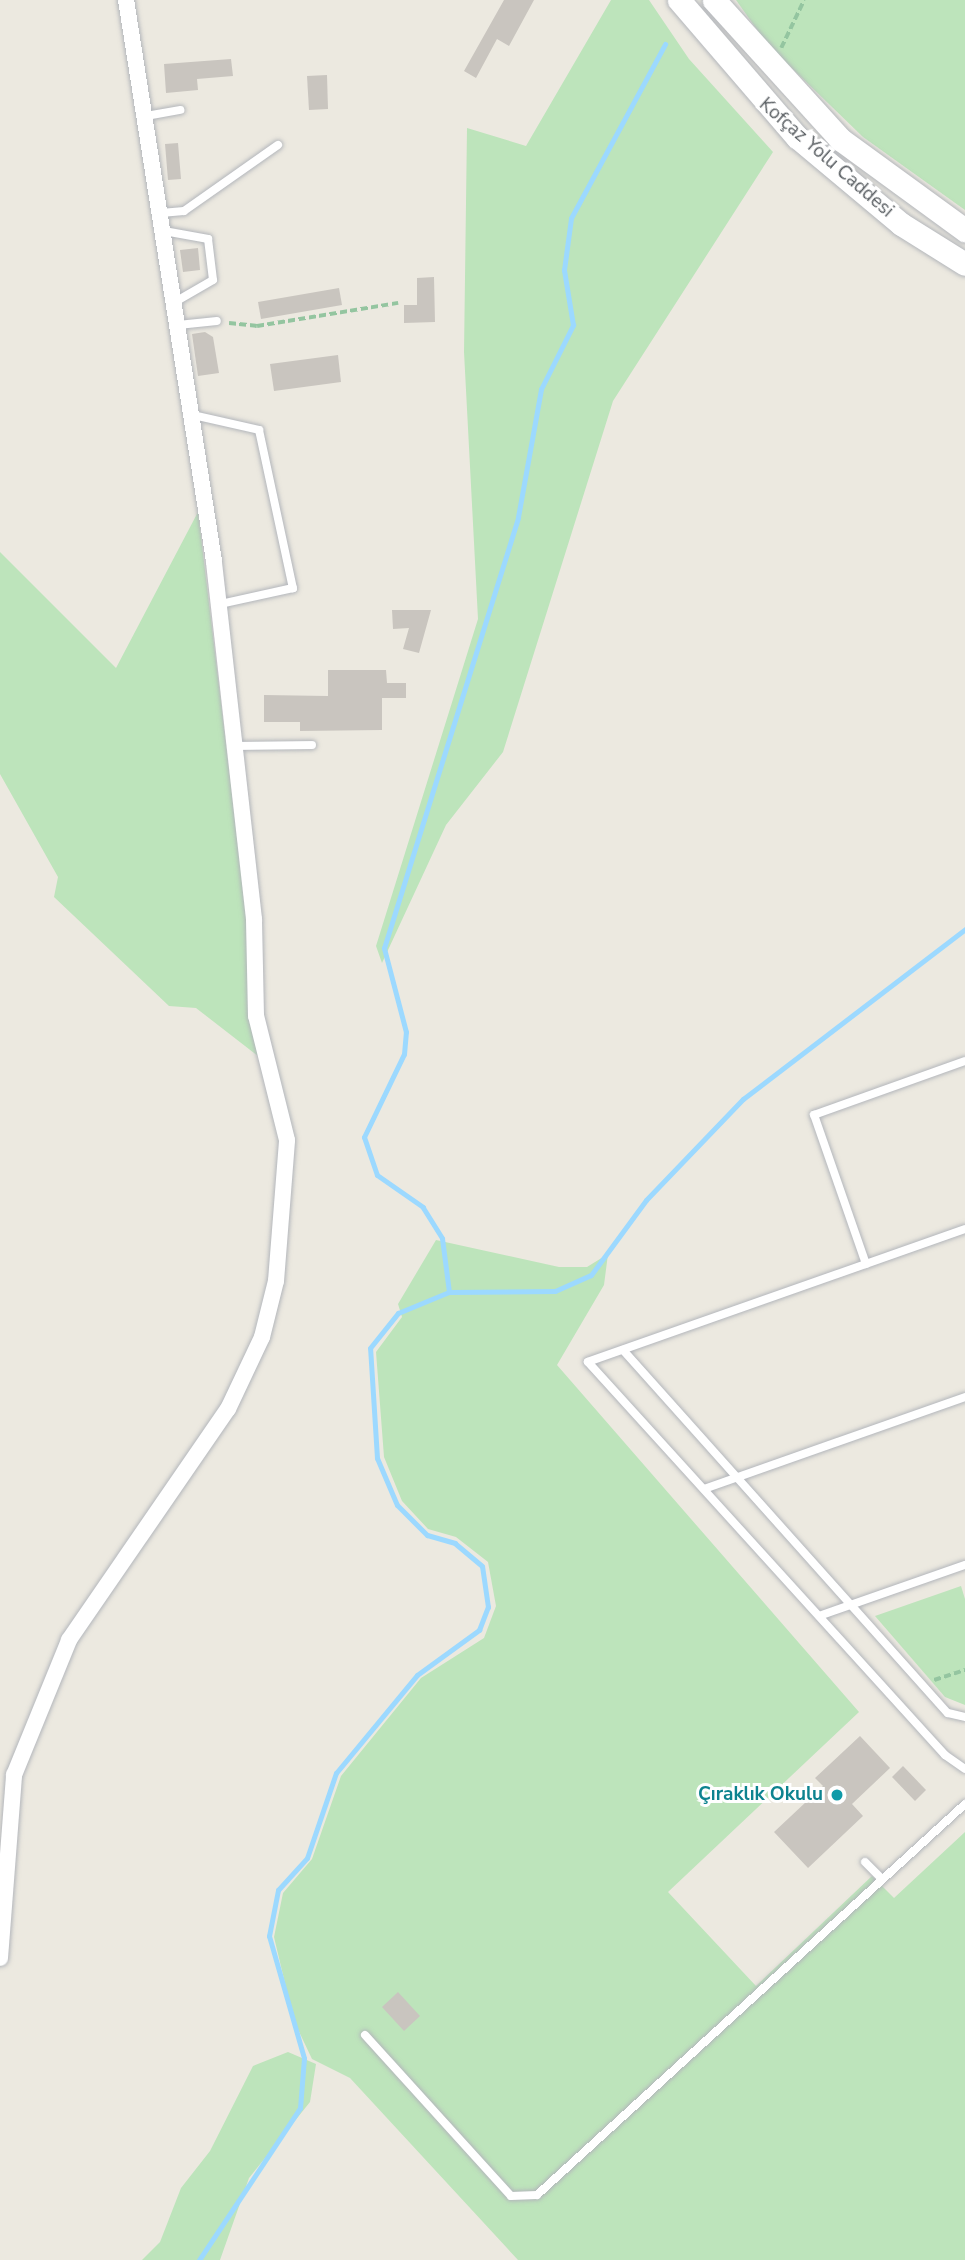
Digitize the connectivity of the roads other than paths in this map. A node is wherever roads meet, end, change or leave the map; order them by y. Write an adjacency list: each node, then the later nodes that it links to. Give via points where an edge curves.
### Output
1 (125, 0): 5 (street)
2 (679, 0): 10 (main road, Kofçaz Yolu Caddesi, via 797,137 901,223)
3 (714, 0): 8 (main road, Kofçaz Yolu Caddesi, via 769,68 840,139)
4 (180, 110): 5 (lane)
5 (146, 116): 7 (street)
6 (278, 145): 7 (lane, via 184,211)
7 (161, 213): 9 (street)
8 (965, 230)
9 (164, 231): 11 (street); 11 (lane, via 208,239 213,280)
10 (965, 264)
11 (175, 302): 13 (street)
12 (216, 321): 13 (lane)
13 (178, 325): 14 (street)
14 (193, 415): 15 (street); 15 (lane, via 259,430 293,588)
15 (220, 604): 17 (street)
16 (312, 745): 17 (lane)
17 (236, 746): 33 (street, via 254,919 256,1016 288,1140 276,1281 262,1337 228,1409 69,1640 35,1714 14,1775)
18 (965, 1061): 20 (lane, via 814,1115)
19 (965, 1229): 20 (lane)
20 (866, 1264): 21 (lane)
21 (623, 1350): 23 (lane); 24 (lane, via 588,1362)
22 (965, 1397): 23 (lane)
23 (737, 1477): 24 (lane); 26 (lane)
24 (704, 1489): 27 (lane)
25 (965, 1565): 26 (lane)
26 (852, 1605): 27 (lane); 28 (lane, via 948,1713)
27 (819, 1616): 29 (lane, via 945,1755)
28 (965, 1717)
29 (965, 1769)
30 (965, 1804): 32 (lane)
31 (865, 1862): 32 (lane)
32 (882, 1879): 34 (lane, via 537,2195 511,2196)
33 (0, 1958)
34 (365, 2035)

